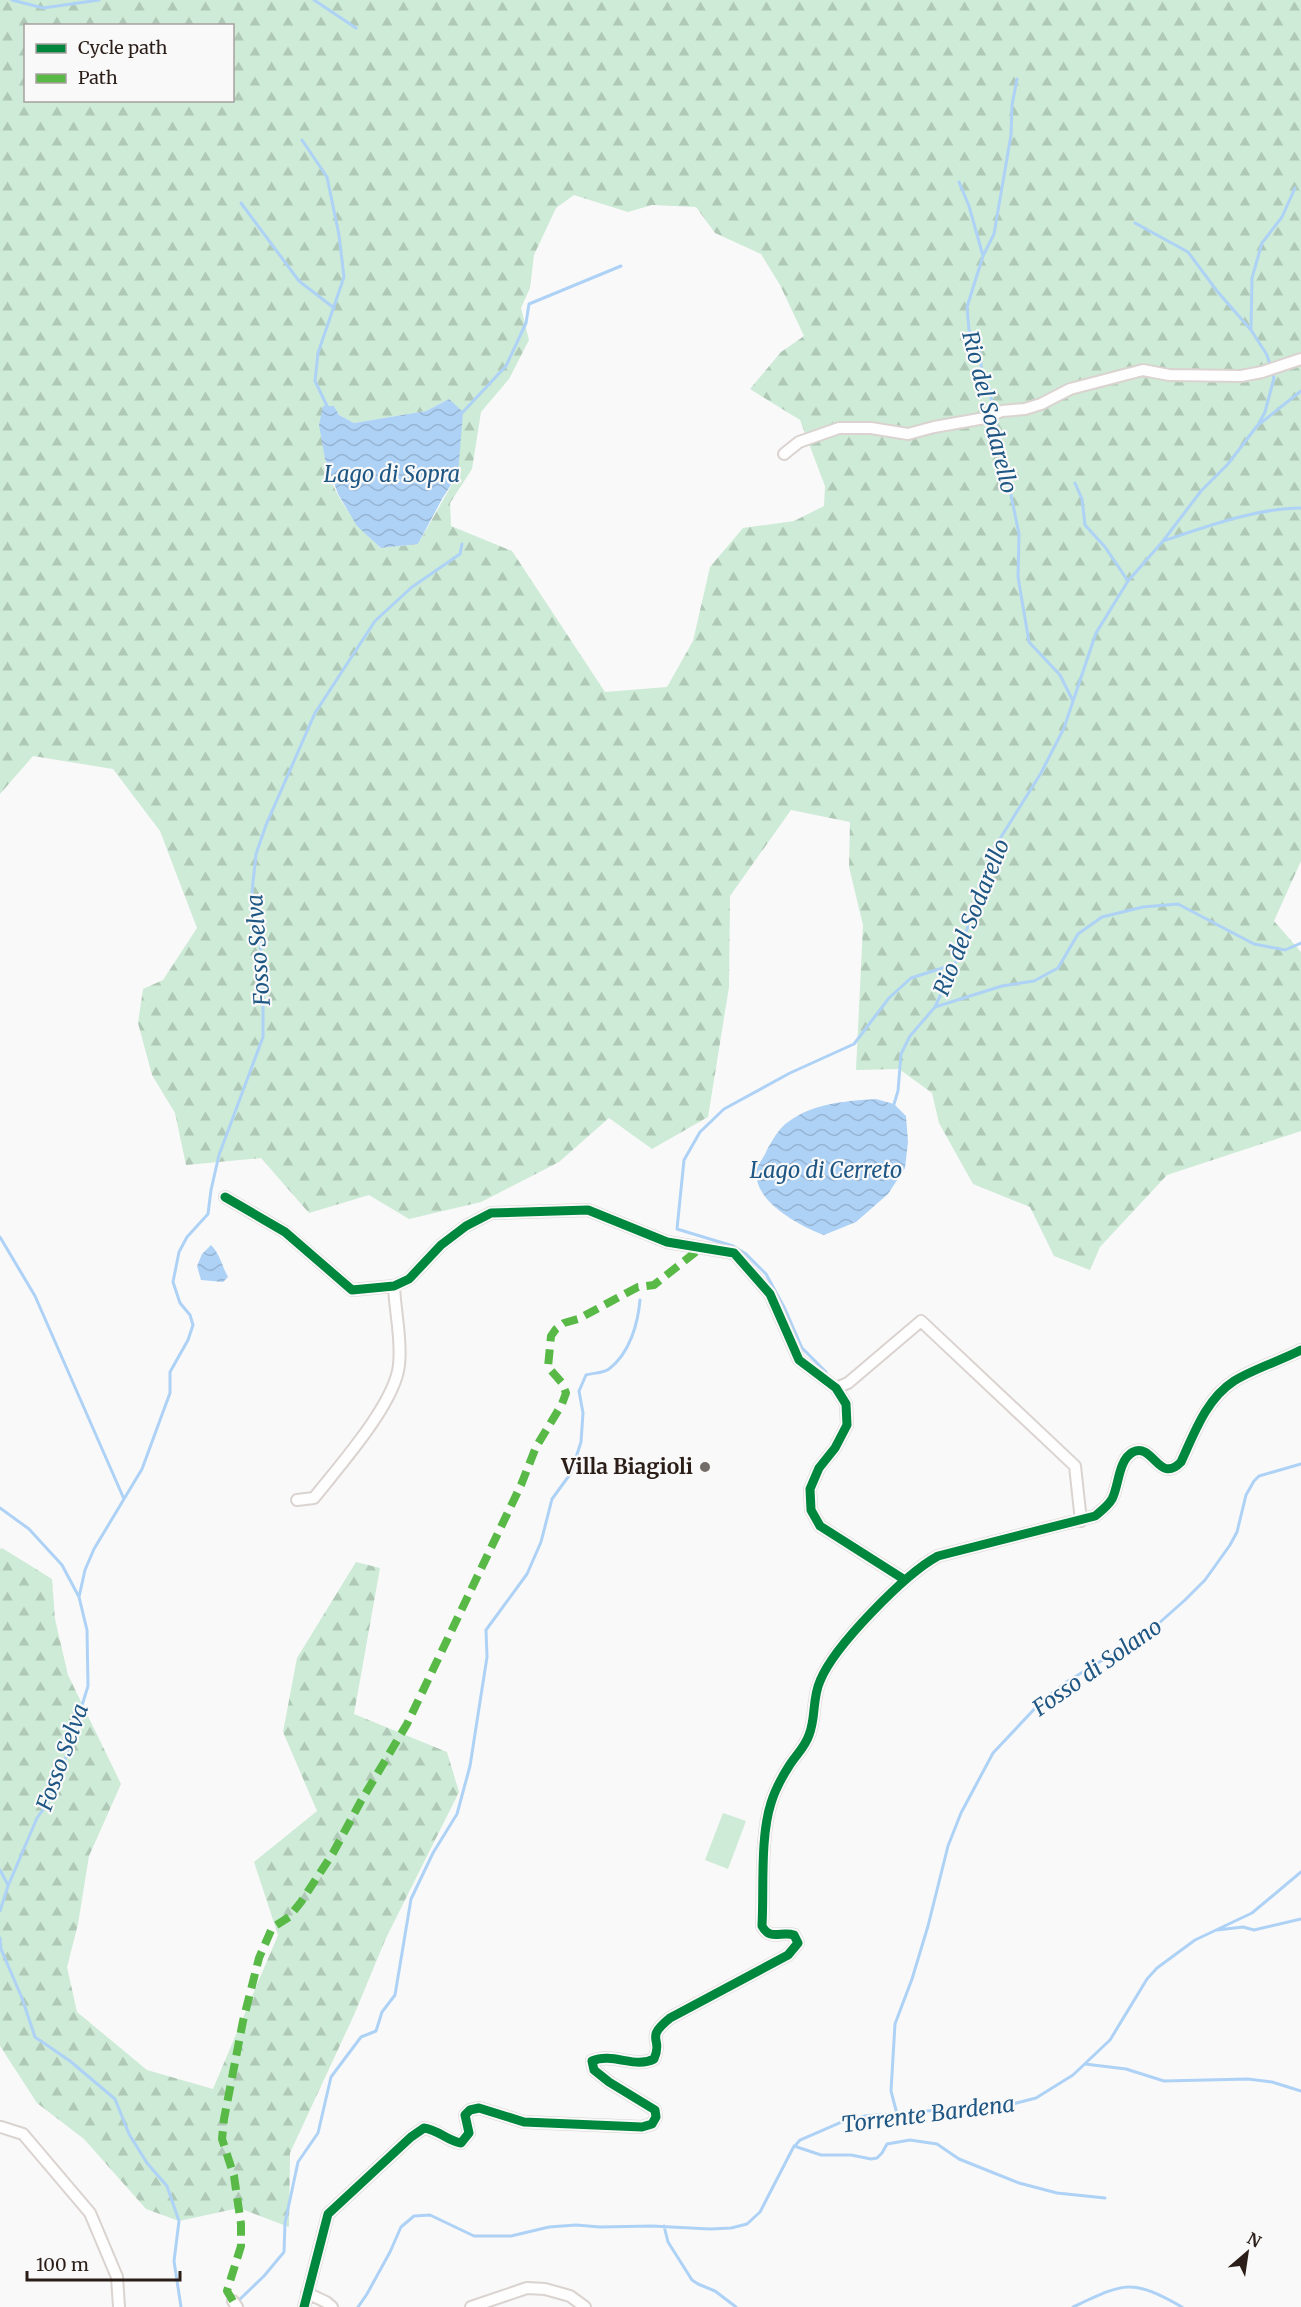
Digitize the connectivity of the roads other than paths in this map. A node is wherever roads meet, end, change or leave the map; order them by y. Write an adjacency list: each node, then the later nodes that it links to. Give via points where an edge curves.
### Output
1 (1301, 359): 2 (street, via 1241,376 1169,375 1143,370 1070,389 1033,407 908,434 839,428 799,442)
2 (784, 454)
3 (225, 1197): 4 (street, via 285,1232 352,1290)
4 (394, 1286): 6 (street, via 409,1279 458,1232 491,1213 588,1210 668,1242 734,1253 770,1294 799,1360); 7 (street, via 400,1333 399,1367 394,1382 362,1436 314,1498)
5 (1301, 1350): 8 (street, via 1223,1389 1212,1401 1176,1467 1162,1467 1147,1453 1133,1452 1112,1498 1095,1516)
6 (836, 1388): 8 (street, via 848,1383 921,1321 1075,1466); 9 (street, via 846,1404 847,1425 814,1478 811,1510 820,1526)
7 (297, 1500)
8 (1081, 1521): 9 (street, via 952,1551 923,1564)
9 (905, 1580): 11 (street, via 854,1632 829,1665 814,1696 810,1735 789,1765 771,1803 766,1828 762,1926 770,1935 794,1935 798,1943 795,1948 670,2018 657,2029 654,2039 658,2051 654,2060 647,2063 602,2056 592,2061 594,2070 609,2082 655,2110 652,2124 642,2127 524,2122 479,2108 465,2115 469,2133 461,2143 424,2128 328,2214)
10 (1, 2127): 12 (street, via 23,2134 90,2213 117,2277)
11 (307, 2293): 13 (street); 14 (street)
12 (119, 2307)
13 (304, 2307)
14 (332, 2307)
15 (471, 2307): 16 (street, via 527,2288 570,2296)
16 (585, 2307)

